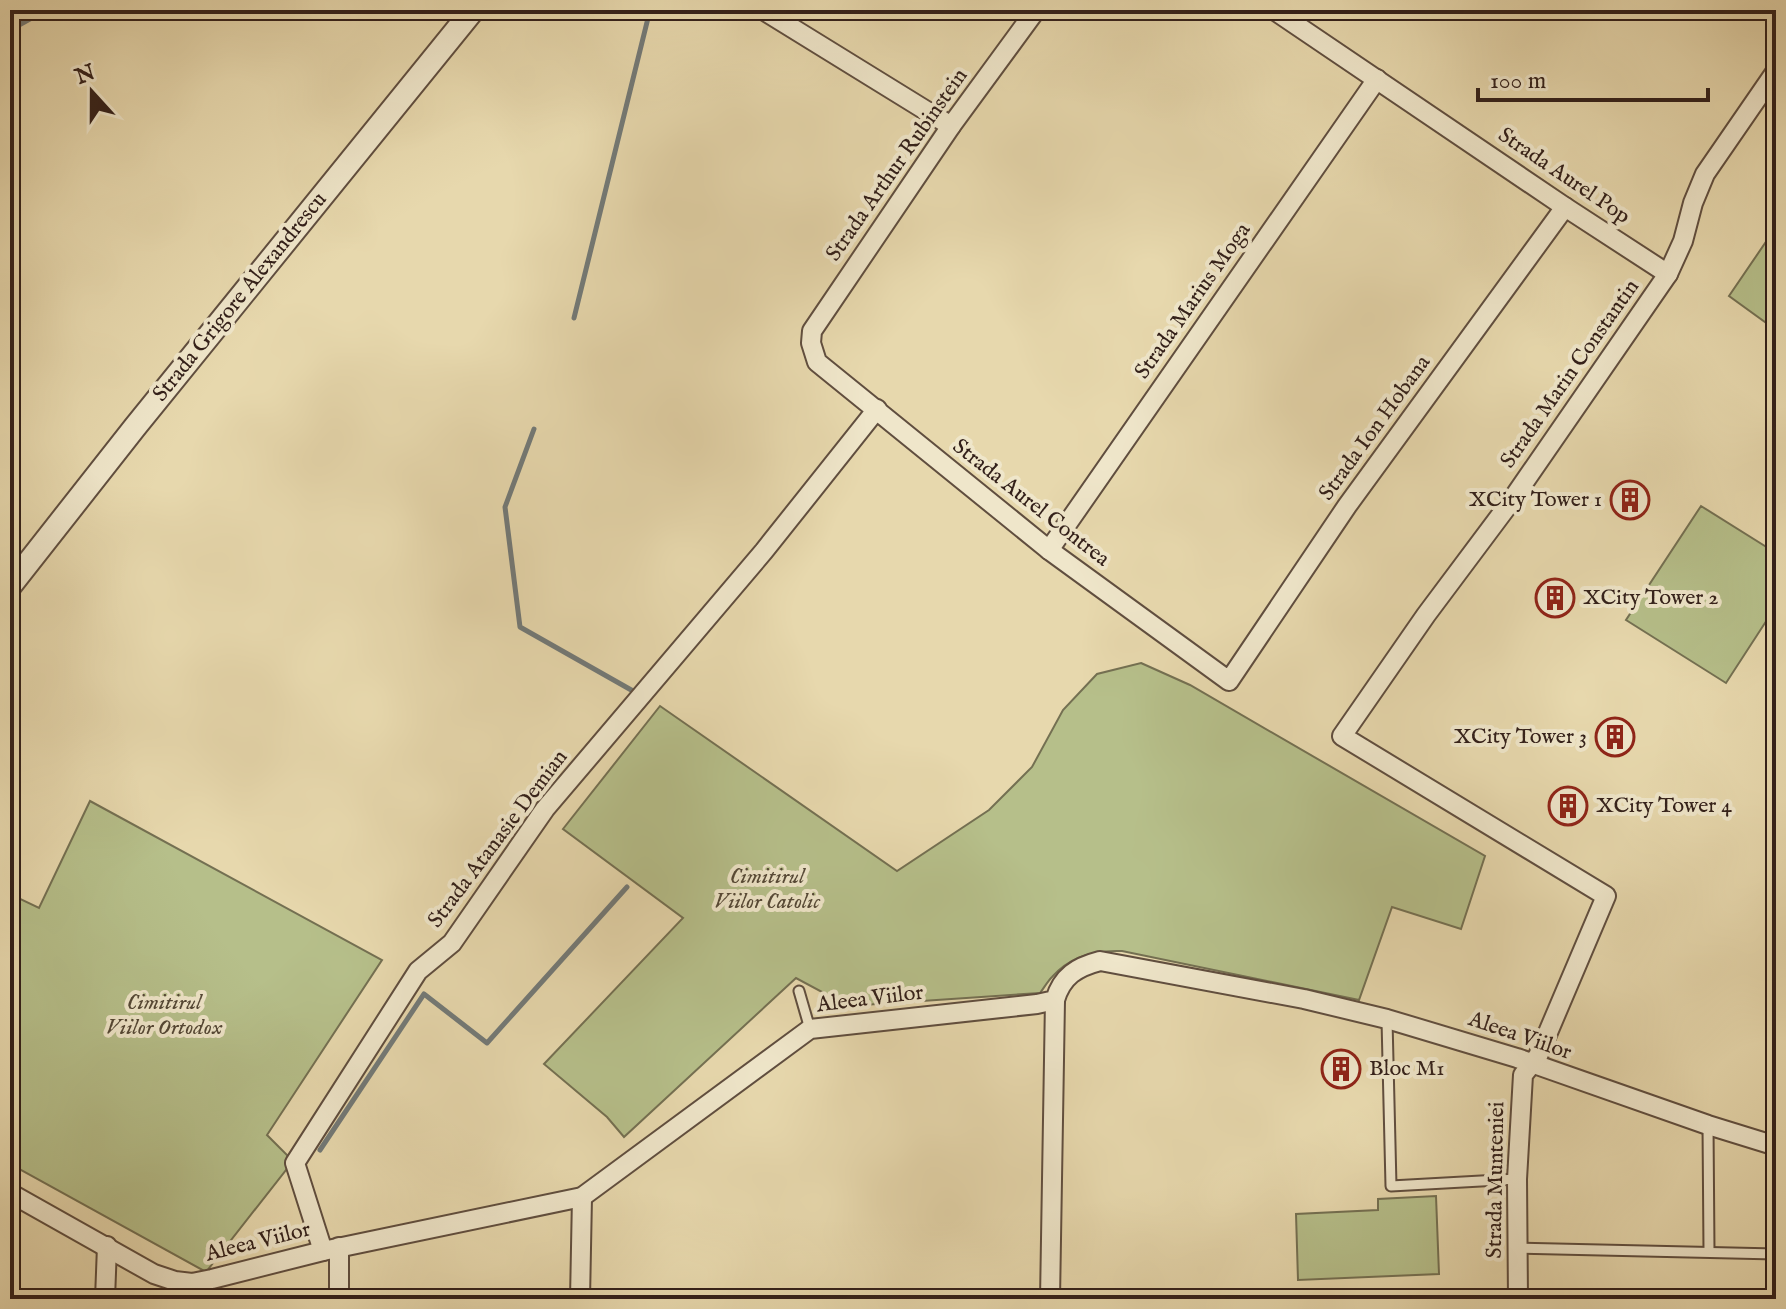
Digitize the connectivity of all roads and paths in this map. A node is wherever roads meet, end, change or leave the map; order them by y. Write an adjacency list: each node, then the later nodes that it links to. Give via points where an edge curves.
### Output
1 (473, 10): 13 (street, Strada Grigore Alexandrescu)
2 (763, 10): 7 (street)
3 (1036, 10): 7 (street, Strada Arthur Rubinstein)
4 (1274, 10): 6 (street, Strada Aurel Pop)
5 (1776, 71): 9 (street, Strada Marin Constantin, via 1705,174)
6 (1377, 79): 8 (street, Strada Aurel Pop); 12 (street, Strada Marius Moga)
7 (951, 126): 10 (street, Strada Arthur Rubinstein, via 812,331)
8 (1565, 207): 9 (street, Strada Aurel Pop); 14 (street, Strada Ion Hobana, via 1347,506)
9 (1668, 274): 15 (street, Strada Marin Constantin, via 1342,736)
10 (812, 352): 11 (street, Strada Aurel Contrea, via 817,362)
11 (877, 409): 12 (street, Strada Aurel Contrea); 28 (street, Strada Atanasie Demian, via 545,809 452,943 418,971 295,1163)
12 (1049, 550): 14 (street, Strada Aurel Contrea)
13 (10, 586)
14 (1229, 681)
15 (1606, 896): 20 (street, Strada Munteniei)
16 (799, 991): 19 (lane)
17 (1055, 1000): 18 (street, Aleea Viilor, via 1070,974 1100,961); 19 (street, Aleea Viilor); 34 (street)
18 (1387, 1019): 20 (street, Aleea Viilor); 23 (lane, via 1391,1186)
19 (810, 1029): 25 (street, Aleea Viilor)
20 (1531, 1064): 21 (street, Aleea Viilor); 23 (street, Strada Munteniei, via 1523,1075)
21 (1708, 1125): 22 (street, Aleea Viilor); 29 (lane)
22 (1776, 1146)
23 (1517, 1179): 27 (street, Strada Munteniei)
24 (10, 1193): 26 (street, Aleea Viilor)
25 (582, 1197): 28 (street, Aleea Viilor); 33 (street)
26 (107, 1246): 28 (street, Aleea Viilor, via 154,1274 192,1283); 31 (street)
27 (1517, 1248): 29 (lane); 35 (street, Strada Munteniei)
28 (331, 1249): 32 (street)
29 (1709, 1251): 30 (lane)
30 (1776, 1254)
31 (105, 1299)
32 (339, 1299)
33 (580, 1299)
34 (1050, 1299)
35 (1518, 1299)

